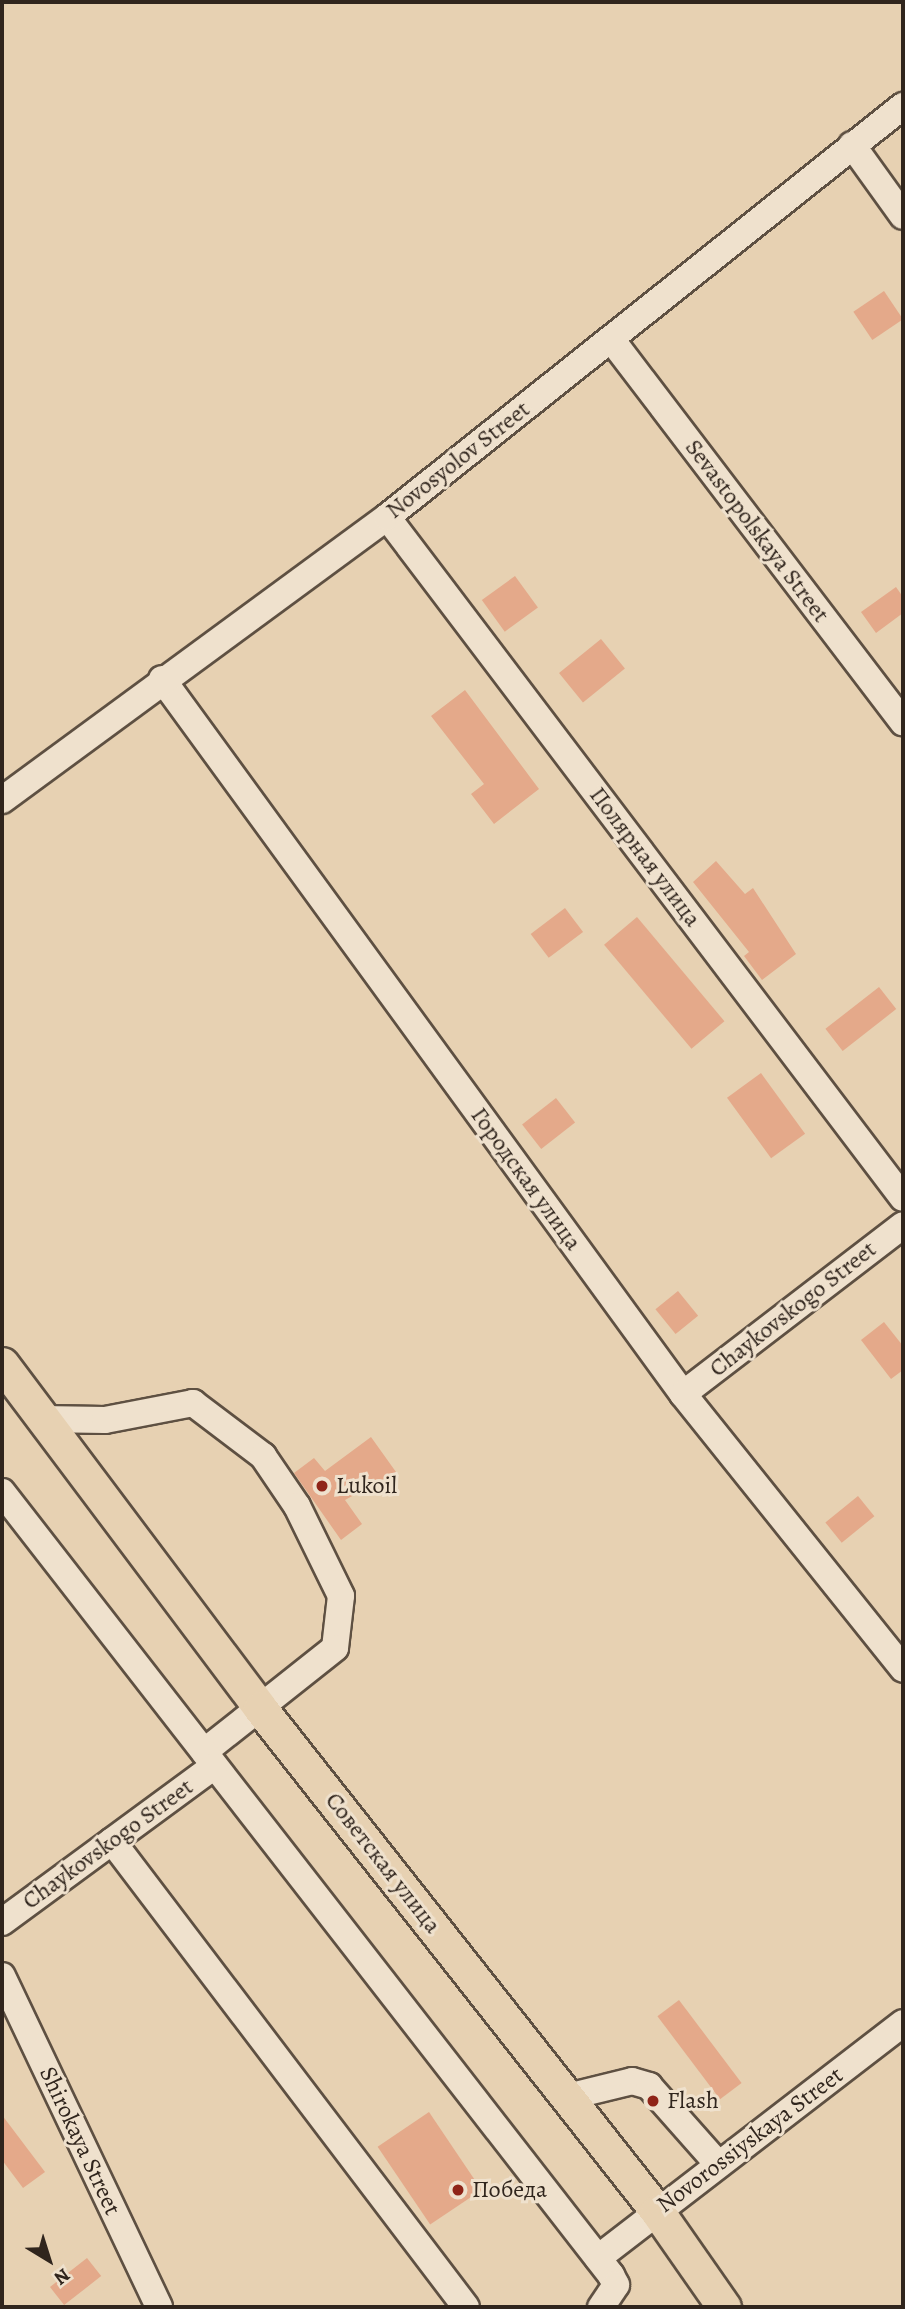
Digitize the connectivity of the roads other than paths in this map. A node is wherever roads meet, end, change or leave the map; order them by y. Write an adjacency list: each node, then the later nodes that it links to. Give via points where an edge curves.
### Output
1 (903, 106): 2 (street, Novosyolov Street)
2 (852, 145): 3 (street); 4 (street, Novosyolov Street)
3 (903, 216)
4 (611, 340): 5 (street, Novosyolov Street); 7 (street, Sevastopolskaya Street)
5 (387, 517): 6 (street, Novosyolov Street); 9 (street, Полярная улица)
6 (162, 680): 8 (street, Novosyolov Street); 12 (street, Городская улица)
7 (903, 722)
8 (2, 800)
9 (903, 1198)
10 (903, 1225): 12 (street, Chaykovskogo Street)
11 (2, 1364): 13 (main road, Советская улица)
12 (683, 1394): 15 (street, Городская улица)
13 (41, 1419): 16 (main road, Советская улица); 16 (street, Chaykovskogo Street, via 106,1420 193,1403 263,1457 297,1506 341,1597 335,1648)
14 (2, 1492): 17 (street)
15 (903, 1669)
16 (260, 1708): 17 (street, Chaykovskogo Street); 22 (main road, Советская улица)
17 (209, 1759): 18 (street, Chaykovskogo Street); 25 (street)
18 (112, 1841): 19 (street, Chaykovskogo Street); 27 (street)
19 (2, 1922)
20 (2, 1976): 26 (street, Shirokaya Street)
21 (903, 2023): 23 (street, Novorossiyskaya Street)
22 (567, 2097): 23 (street, via 632,2081 649,2086); 24 (main road, Советская улица)
23 (718, 2164): 24 (street, Novorossiyskaya Street)
24 (657, 2211): 25 (street, Novorossiyskaya Street); 29 (main road, Советская улица)
25 (598, 2258): 28 (street, via 616,2285)
26 (165, 2307)
27 (466, 2307)
28 (601, 2307)
29 (724, 2307)

